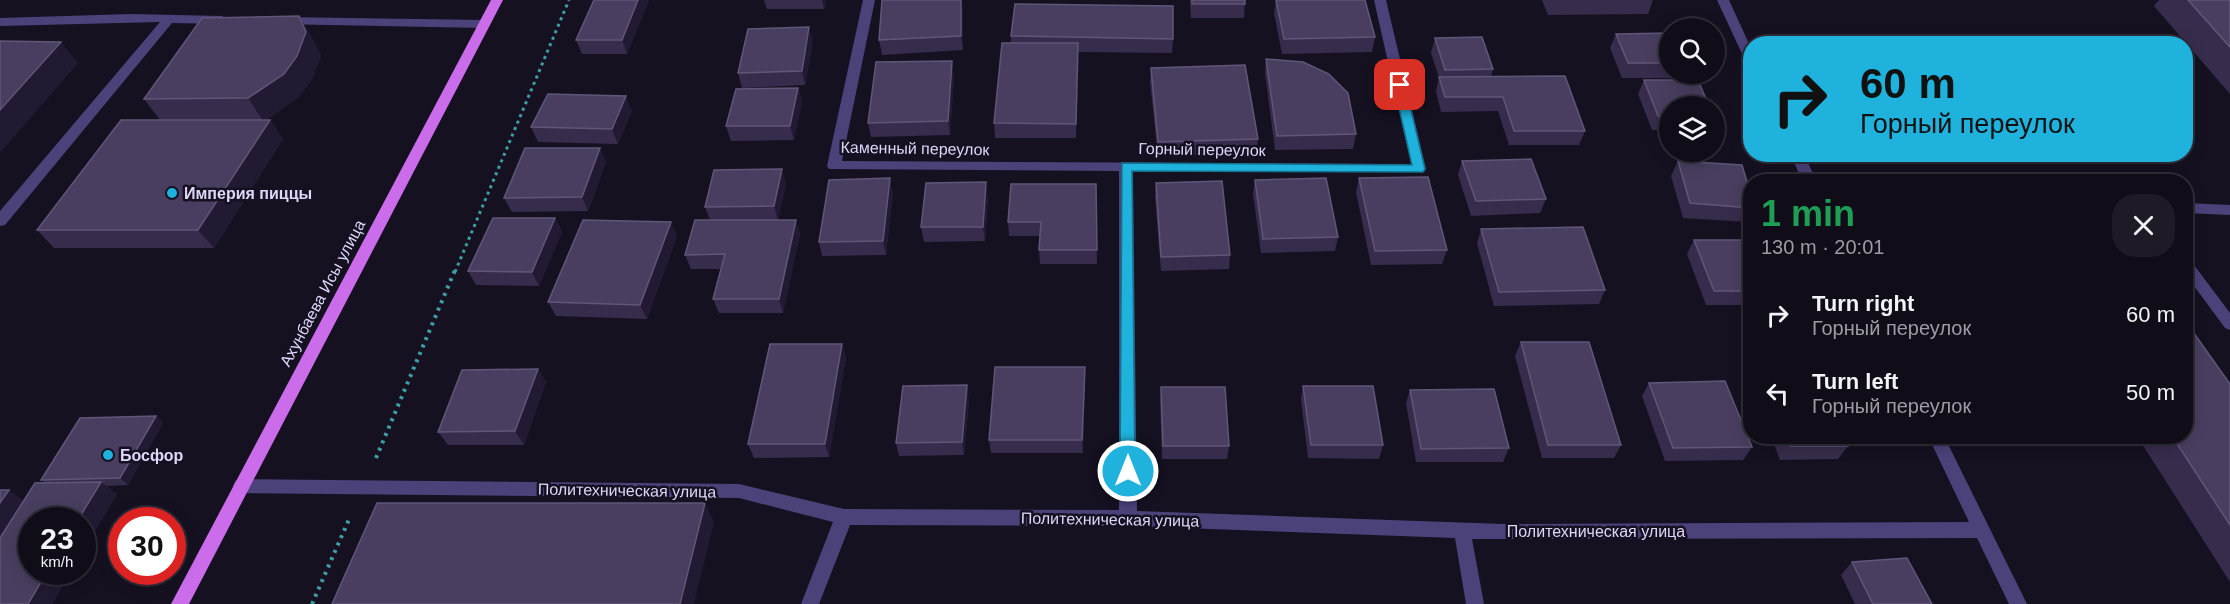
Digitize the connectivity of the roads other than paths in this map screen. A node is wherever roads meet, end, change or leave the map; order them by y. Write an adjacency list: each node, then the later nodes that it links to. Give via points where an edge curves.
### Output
1 (497, 0): 9 (main road, Ахунбаева Исы улица)
2 (869, 0): 11 (street, Каменный переулок, via 834,166)
3 (1380, 0): 11 (street, Горный переулок, via 1419,169)
4 (1723, 0): 10 (street)
5 (169, 19): 6 (street); 8 (street); 14 (street)
6 (240, 20)
7 (263, 21): 9 (street)
8 (0, 22)
9 (484, 24): 18 (main road, Ахунбаева Исы улица)
10 (1743, 43)
11 (1126, 166): 20 (street, Горный переулок)
12 (2193, 208): 13 (street)
13 (2230, 210)
14 (0, 221)
15 (2193, 275): 16 (street)
16 (2230, 324)
17 (1940, 444): 22 (street)
18 (241, 486): 19 (street, Политехническая улица, via 739,491); 23 (main road, Ахунбаева Исы улица)
19 (844, 517): 20 (street, Политехническая улица); 24 (street)
20 (1128, 518): 21 (street, Политехническая улица)
21 (1462, 530): 22 (street, Политехническая улица); 25 (street)
22 (1982, 530): 26 (street)
23 (180, 604)
24 (810, 604)
25 (1475, 604)
26 (2018, 604)

